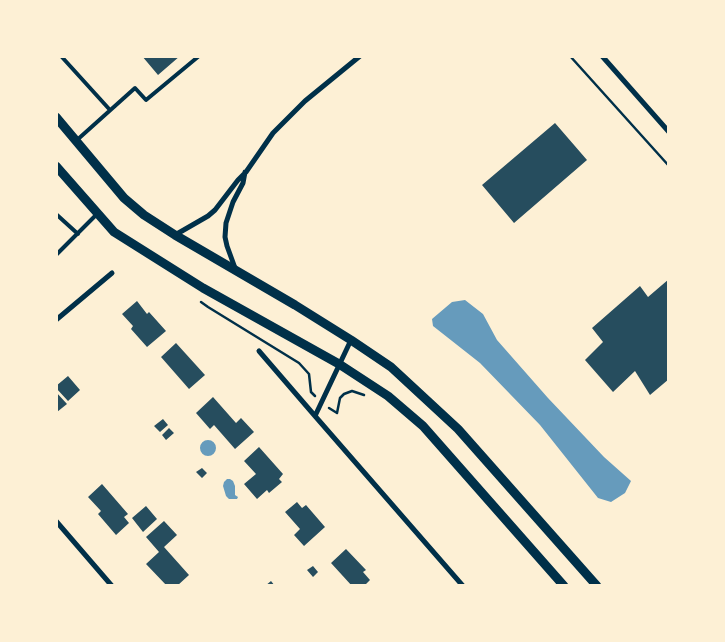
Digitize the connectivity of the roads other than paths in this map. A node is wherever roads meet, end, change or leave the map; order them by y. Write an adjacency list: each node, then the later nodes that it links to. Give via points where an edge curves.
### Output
1 (61, 56): 5 (lane)
2 (199, 56): 5 (lane, via 146,100 135,88)
3 (360, 56): 10 (street, via 305,101 273,133)
4 (602, 56): 7 (street)
5 (110, 110): 8 (lane)
6 (56, 117): 8 (street)
7 (668, 131)
8 (77, 140): 14 (street, via 124,198)
9 (56, 166): 11 (street)
10 (246, 172): 14 (street, via 208,216); 16 (street, via 226,223 225,237)
11 (98, 213): 13 (lane); 21 (street, via 114,232 203,288)
12 (56, 214): 13 (lane)
13 (78, 234): 15 (lane)
14 (175, 235): 16 (street)
15 (56, 255)
16 (236, 270): 19 (street)
17 (112, 273): 18 (street)
18 (56, 320)
19 (351, 340): 21 (street); 27 (street, via 392,367 458,428)
20 (259, 351): 22 (street)
21 (339, 364): 22 (street); 26 (street, via 388,396 423,426)
22 (315, 416): 25 (street)
23 (56, 521): 24 (street)
24 (112, 586)
25 (464, 586)
26 (564, 586)
27 (597, 586)

